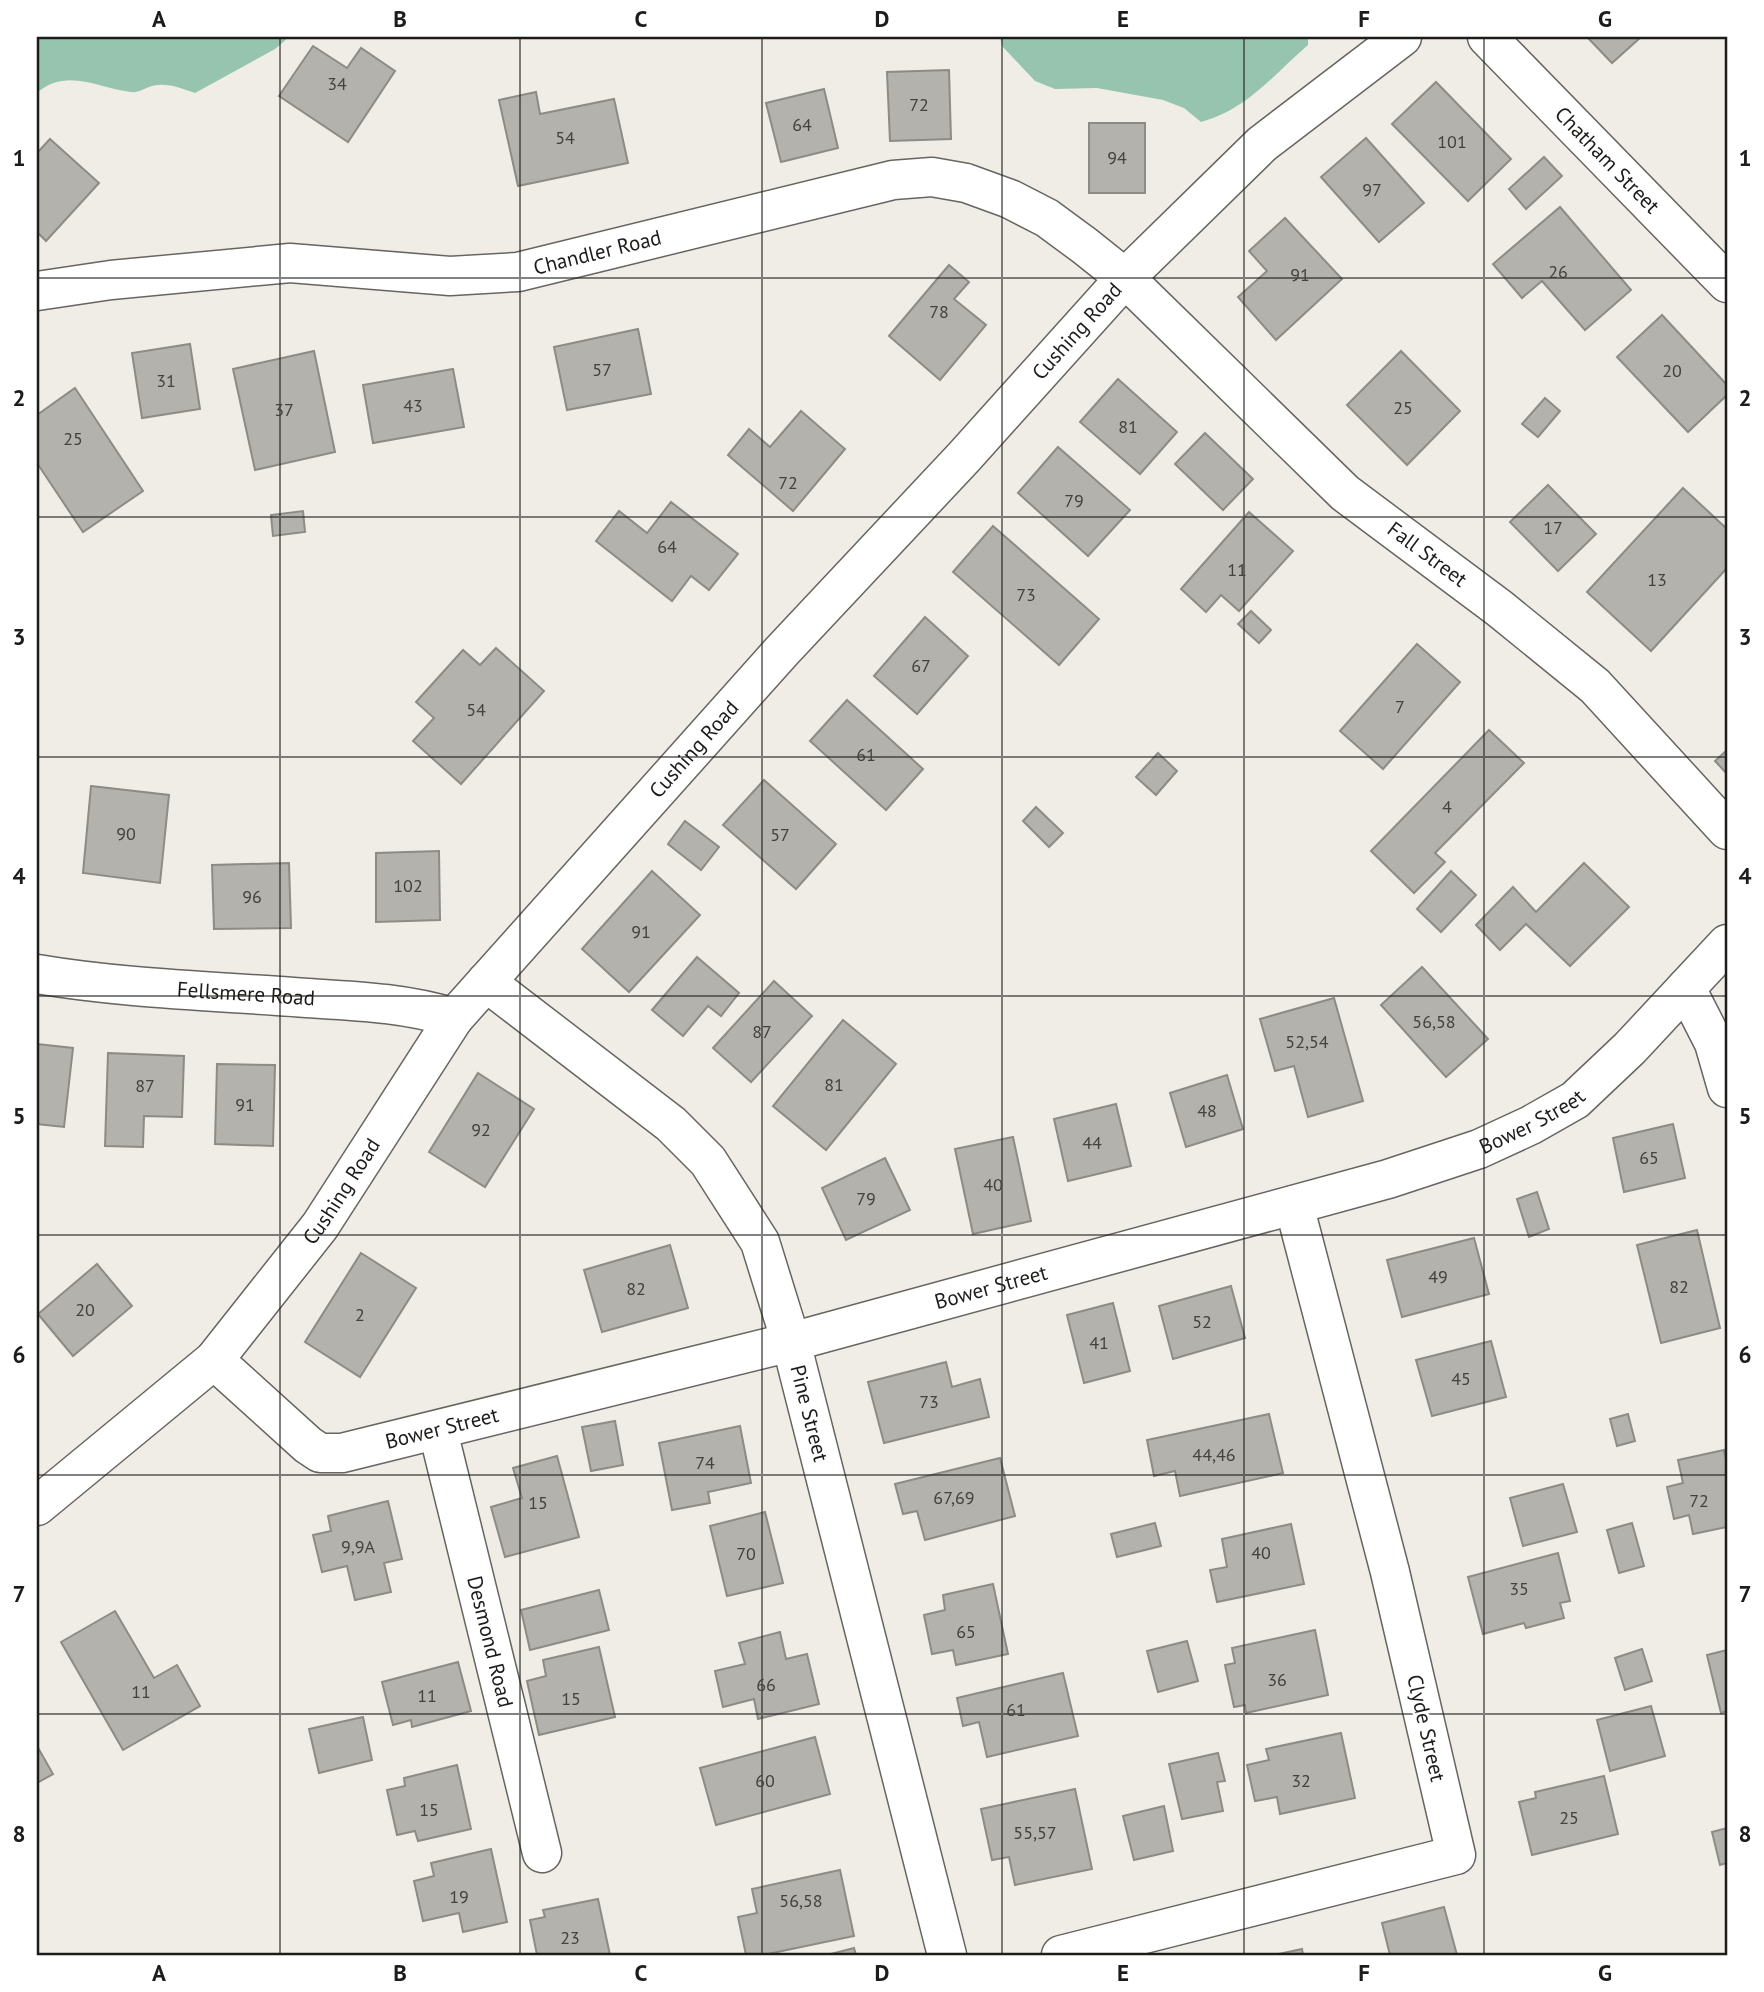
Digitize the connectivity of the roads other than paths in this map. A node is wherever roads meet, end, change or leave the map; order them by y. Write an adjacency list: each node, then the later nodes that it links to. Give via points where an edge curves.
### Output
1 (1402, 37): 3 (street, Cushing Road, via 1262,144)
2 (1487, 37): 4 (street, Chatham Street)
3 (1125, 278): 5 (street, Chandler Road, via 1047,218 1010,199 954,180 920,177 518,272 450,276 290,263); 6 (street, Fall Street, via 1346,493 1595,687); 9 (street, Cushing Road)
4 (1727, 283)
5 (37, 291)
6 (1727, 830)
7 (1727, 944): 10 (street, Bower Street)
8 (37, 974): 11 (street, Fellsmere Road, via 118,985 362,1002 431,1010)
9 (486, 982): 11 (street, Cushing Road); 14 (street, Pine Street, via 671,1124 708,1161 760,1242)
10 (1686, 988): 12 (street, via 1714,1043); 13 (street, Bower Street, via 1575,1100 1531,1125 1466,1153)
11 (454, 1018): 15 (street, Cushing Road, via 320,1226)
12 (1727, 1088)
13 (1294, 1205): 14 (street, Bower Street); 20 (street, Clyde Street, via 1390,1572 1456,1855)
14 (791, 1342): 16 (street, Bower Street); 19 (street, Pine Street)
15 (214, 1360): 16 (street, Bower Street, via 320,1453 373,1447); 17 (street, Cushing Road)
16 (438, 1431): 18 (street, Desmond Road)
17 (37, 1506)
18 (542, 1853)
19 (947, 1955)
20 (1061, 1955)

